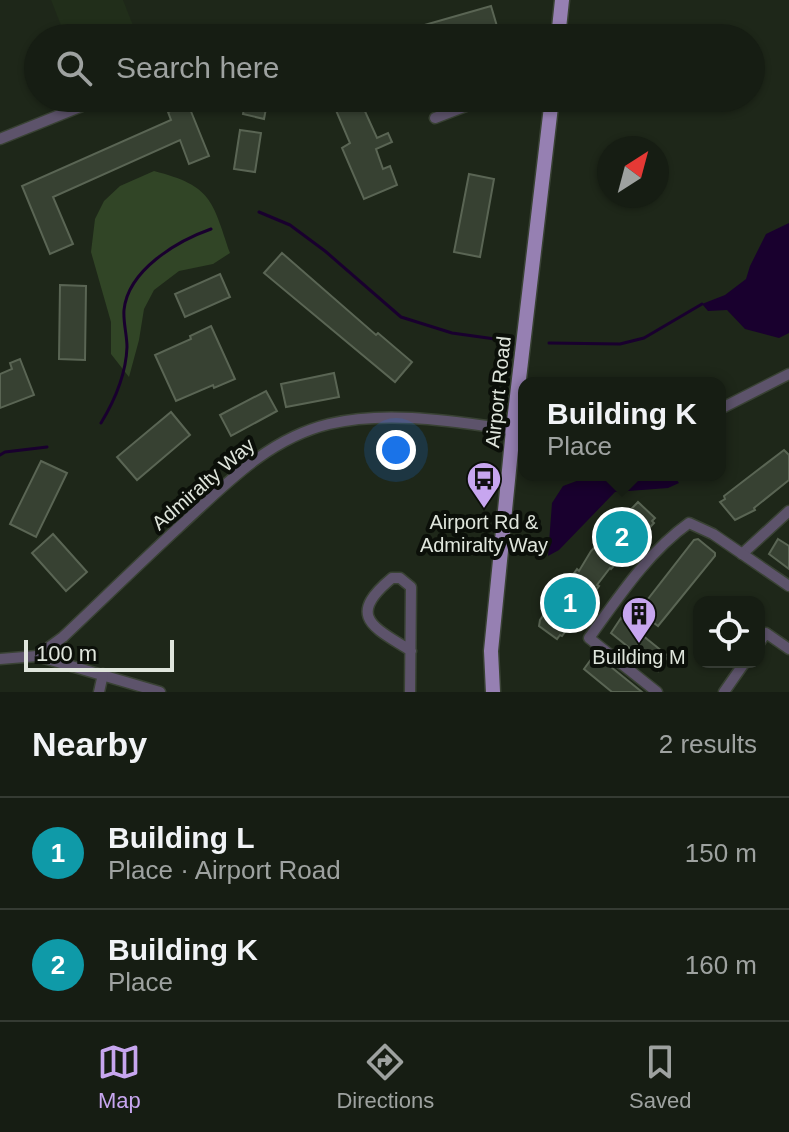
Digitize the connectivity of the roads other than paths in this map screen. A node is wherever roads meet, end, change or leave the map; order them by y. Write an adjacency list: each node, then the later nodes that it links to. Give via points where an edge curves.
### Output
1 (562, 0): 2 (main road)
2 (559, 24)
3 (67, 112): 7 (street)
4 (451, 112): 6 (street)
5 (551, 112): 9 (main road, Airport Road)
6 (435, 118)
7 (0, 139)
8 (789, 374): 10 (street)
9 (523, 377)
10 (726, 406)
11 (518, 430): 18 (street, Admiralty Way, via 356,419 293,437 239,472); 26 (main road, Airport Road, via 491,651)
12 (789, 511): 13 (street)
13 (742, 554): 14 (street); 22 (street, via 689,523 635,577 589,638)
14 (789, 586)
15 (765, 634): 16 (street)
16 (789, 649)
17 (411, 651): 17 (street, via 411,587 392,578 368,607 367,618); 25 (street)
18 (37, 656): 19 (street); 21 (street)
19 (0, 659)
20 (741, 668): 27 (street)
21 (103, 674): 23 (street); 24 (street)
22 (658, 691)
23 (99, 692)
24 (160, 692)
25 (410, 692)
26 (493, 692)
27 (724, 692)

